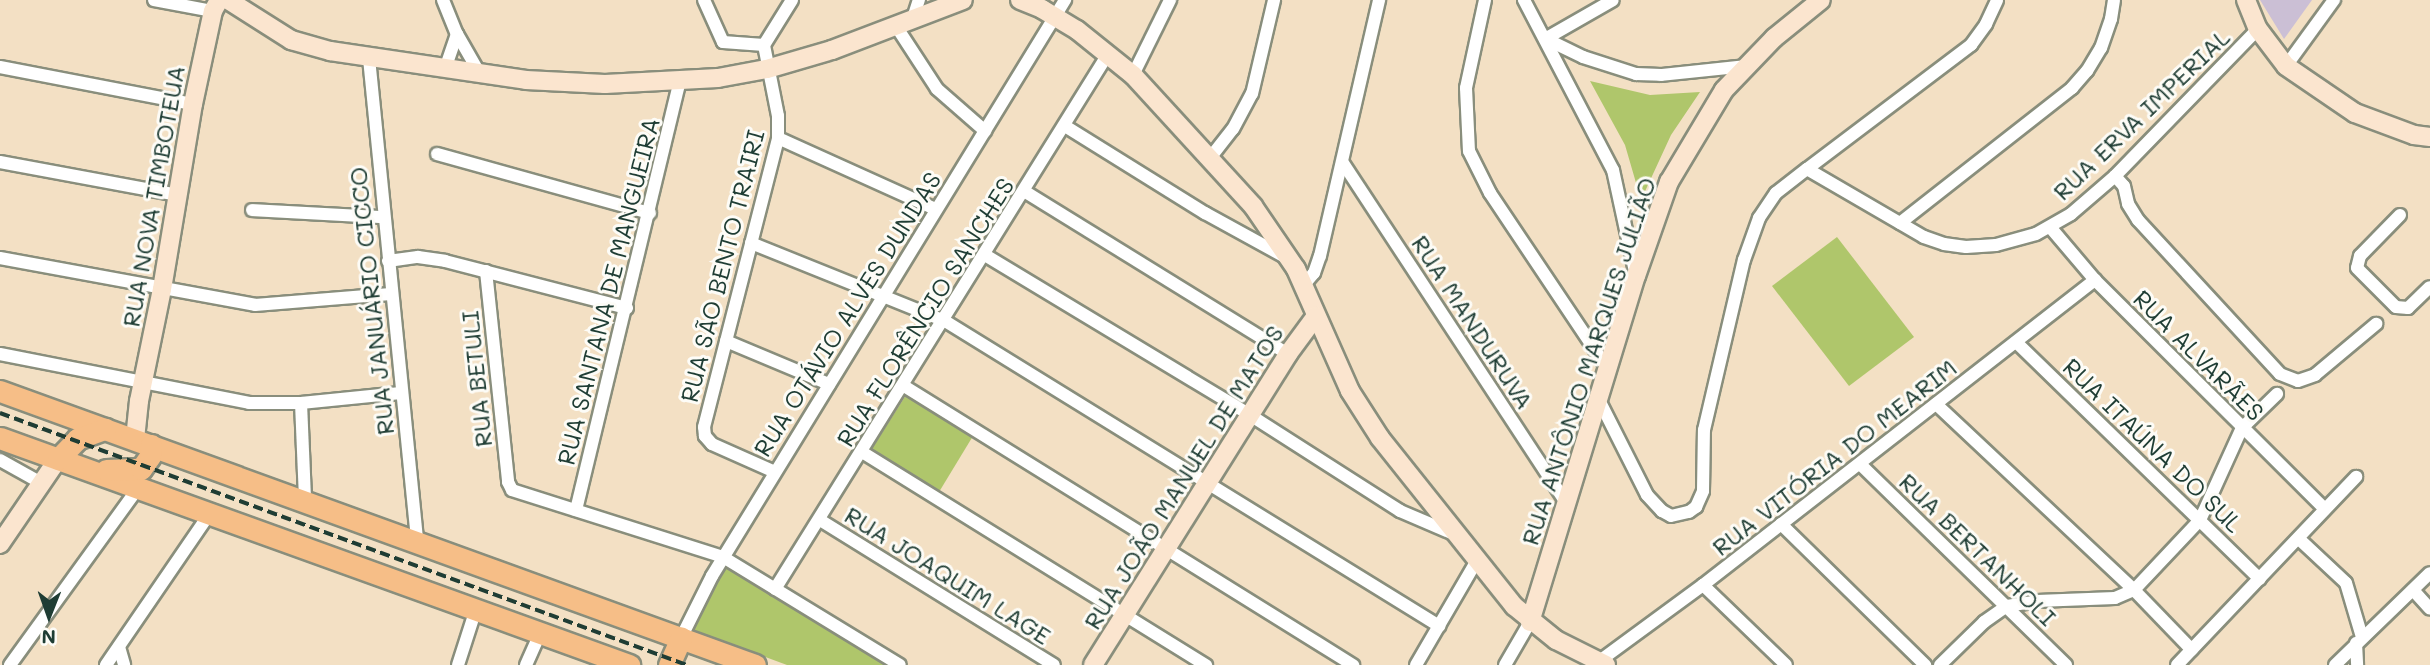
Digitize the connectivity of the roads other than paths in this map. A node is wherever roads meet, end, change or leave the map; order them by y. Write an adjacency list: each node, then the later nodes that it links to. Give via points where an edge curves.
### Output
1 (154, 0): 20 (street)
2 (443, 0): 25 (street)
3 (704, 0): 27 (street, via 723,42)
4 (792, 0): 27 (street)
5 (919, 0): 22 (street)
6 (1020, 0): 21 (main road)
7 (1065, 0): 21 (street, RUA OTÁVIO ALVES DUNDAS)
8 (1170, 0): 36 (street)
9 (1274, 0): 44 (street, via 1252,94)
10 (1379, 0): 46 (street)
11 (1485, 0): 79 (street, via 1466,88 1469,151 1490,193)
12 (1524, 0): 26 (street)
13 (1613, 0): 26 (street)
14 (1821, 0): 30 (main road, RUA ANTÔNIO MARQUES JULIÃO)
15 (1997, 0): 47 (street, via 1971,45)
16 (2113, 0): 56 (street, via 2102,48 2072,88)
17 (2246, 0): 24 (main road)
18 (2334, 0): 31 (street)
19 (949, 2): 22 (main road)
20 (220, 4): 29 (main road, via 291,40); 38 (main road, RUA NOVA TIMBOTEUA)
21 (1056, 17): 28 (main road); 40 (street, RUA OTÁVIO ALVES DUNDAS)
22 (913, 18): 23 (main road)
23 (896, 26): 34 (main road); 40 (street, via 937,89)
24 (2258, 29): 31 (main road); 48 (street, RUA ERVA IMPERIAL)
25 (457, 34): 33 (street); 35 (street)
26 (1545, 39): 30 (street, via 1636,74); 64 (street, via 1613,170)
27 (764, 45): 34 (street, RUA SÃO BENTO TRAIRI)
28 (1108, 54): 36 (main road); 39 (street, RUA FLORÊNCIO SANCHES)
29 (369, 58): 33 (main road); 55 (street, RUA JANUÁRIO CICCO)
30 (1746, 66): 64 (main road, RUA ANTÔNIO MARQUES JULIÃO, via 1711,110 1669,182)
31 (2286, 66): 41 (main road, via 2355,113)
32 (0, 67): 38 (street)
33 (445, 69): 35 (main road)
34 (767, 69): 37 (main road); 42 (street, RUA SÃO BENTO TRAIRI)
35 (480, 74): 37 (main road, via 561,83)
36 (1133, 75): 44 (main road)
37 (680, 81): 53 (street, RUA SANTANA DE MANGUEIRA)
38 (193, 104): 50 (main road, RUA NOVA TIMBOTEUA)
39 (1065, 125): 49 (street, RUA FLORÊNCIO SANCHES); 61 (street)
40 (985, 131): 52 (street, RUA OTÁVIO ALVES DUNDAS)
41 (2430, 137)
42 (778, 138): 52 (street); 58 (street, RUA SÃO BENTO TRAIRI)
43 (437, 154): 53 (street)
44 (1210, 158): 61 (main road, via 1253,206)
45 (0, 162): 50 (street)
46 (1343, 163): 66 (street, via 1317,267); 106 (street, RUA MANDURUVA)
47 (1807, 169): 56 (street, RUA ERVA IMPERIAL); 87 (street, via 1776,194 1752,232 1704,430 1703,491 1696,507 1680,515 1662,511 1647,495)
48 (2115, 176): 57 (street, RUA ERVA IMPERIAL); 74 (street, via 2138,220 2280,374 2308,379)
49 (1024, 191): 59 (street, RUA FLORÊNCIO SANCHES); 77 (street)
50 (178, 195): 68 (main road, RUA NOVA TIMBOTEUA)
51 (252, 209): 55 (street)
52 (935, 209): 70 (street, RUA OTÁVIO ALVES DUNDAS)
53 (650, 213): 71 (street, RUA SANTANA DE MANGUEIRA)
54 (2400, 215): 67 (street, via 2360,256 2357,268 2396,307 2408,307)
55 (383, 217): 62 (street, RUA JANUÁRIO CICCO)
56 (1900, 223): 57 (street, RUA ERVA IMPERIAL, via 1944,244 1966,247 1996,245)
57 (2050, 227): 65 (street, RUA ALVARÃES)
58 (751, 243): 70 (street); 75 (street, RUA SÃO BENTO TRAIRI)
59 (985, 255): 73 (street, RUA FLORÊNCIO SANCHES); 90 (street)
60 (0, 258): 68 (street)
61 (1290, 260): 66 (main road)
62 (388, 261): 63 (street, via 418,257); 69 (street, RUA JANUÁRIO CICCO)
63 (486, 271): 71 (street); 108 (street, RUA BETULI, via 508,482 515,493)
64 (1636, 276): 79 (main road, RUA ANTÔNIO MARQUES JULIÃO)
65 (2095, 280): 76 (street, RUA VITÓRIA DO MEARIM); 91 (street, RUA ALVARÃES)
66 (1303, 286): 72 (main road)
67 (2430, 287)
68 (162, 289): 69 (street, via 254,305); 80 (main road, RUA NOVA TIMBOTEUA)
69 (391, 294): 84 (street, RUA JANUÁRIO CICCO)
70 (882, 296): 73 (street); 81 (street, RUA OTÁVIO ALVES DUNDAS)
71 (626, 308): 108 (street, RUA SANTANA DE MANGUEIRA)
72 (1316, 316): 77 (main road, RUA JOÃO MANUEL DE MATOS); 113 (main road, via 1366,417)
73 (944, 321): 82 (street, RUA FLORÊNCIO SANCHES); 103 (street)
74 (2376, 324)
75 (726, 341): 81 (street); 100 (street, RUA SÃO BENTO TRAIRI, via 705,436 720,449)
76 (2016, 342): 89 (street, RUA VITÓRIA DO MEARIM); 111 (street, RUA ITAÚNA DO SUL)
77 (1288, 354): 90 (main road, RUA JOÃO MANUEL DE MATOS)
78 (1, 356): 80 (street)
79 (1609, 371): 87 (main road, RUA ANTÔNIO MARQUES JULIÃO)
80 (144, 380): 86 (main road, RUA NOVA TIMBOTEUA); 88 (street, via 249,403)
81 (828, 384): 100 (street, RUA OTÁVIO ALVES DUNDAS)
82 (904, 386): 95 (street, RUA FLORÊNCIO SANCHES); 117 (street)
83 (0, 391): 92 (main road)
84 (401, 393): 88 (street); 115 (street, RUA JANUÁRIO CICCO)
85 (2277, 394): 91 (street)
86 (139, 401): 92 (main road, RUA NOVA TIMBOTEUA, via 124,423); 94 (main road, RUA NOVA TIMBOTEUA)
87 (1600, 402): 106 (main road, RUA ANTÔNIO MARQUES JULIÃO)
88 (301, 403): 105 (street)
89 (1936, 404): 98 (street, RUA VITÓRIA DO MEARIM); 124 (street)
90 (1250, 415): 103 (main road, RUA JOÃO MANUEL DE MATOS); 113 (street, via 1400,511)
91 (2242, 428): 107 (street, RUA ALVARÃES); 111 (street)
92 (105, 429): 94 (main road); 96 (main road, via 77,439)
93 (0, 438): 96 (main road)
94 (143, 442): 99 (main road, via 150,456 141,469); 105 (main road)
95 (862, 452): 110 (street, RUA FLORÊNCIO SANCHES); 129 (street)
96 (58, 459): 99 (main road); 102 (main road)
97 (0, 460): 102 (street)
98 (1860, 464): 112 (street, RUA VITÓRIA DO MEARIM); 126 (street, RUA BERTANHOLI)
99 (85, 468): 102 (main road); 104 (main road)
100 (775, 472): 118 (street, RUA OTÁVIO ALVES DUNDAS)
101 (2356, 477): 107 (street)
102 (44, 482): 116 (main road)
103 (1207, 483): 117 (main road, RUA JOÃO MANUEL DE MATOS); 131 (street)
104 (139, 487): 109 (main road); 138 (street)
105 (305, 499): 115 (main road)
106 (1568, 505): 130 (main road, RUA ANTÔNIO MARQUES JULIÃO)
107 (2324, 508): 114 (street)
108 (576, 510): 118 (street)
109 (210, 513): 128 (main road); 134 (street)
110 (820, 520): 123 (street, RUA FLORÊNCIO SANCHES); 146 (street, RUA JOAQUIM LAGE)
111 (2200, 520): 121 (street, RUA ITAÚNA DO SUL); 124 (street)
112 (1781, 524): 122 (street, RUA VITÓRIA DO MEARIM); 153 (street)
113 (1454, 534): 119 (main road)
114 (2299, 539): 121 (street); 133 (street, via 2346,583)
115 (417, 540): 136 (main road)
116 (0, 543)
117 (1167, 548): 129 (main road, RUA JOÃO MANUEL DE MATOS); 149 (street)
118 (723, 557): 123 (street); 136 (street, RUA OTÁVIO ALVES DUNDAS)
119 (1476, 562): 130 (main road); 131 (street)
120 (2430, 573): 125 (street)
121 (2260, 579): 135 (street)
122 (1703, 585): 137 (street, RUA VITÓRIA DO MEARIM); 152 (street)
123 (775, 589): 145 (street)
124 (2134, 590): 126 (street, via 2115,598); 135 (street)
125 (2413, 590): 127 (street); 133 (street)
126 (2007, 606): 154 (street); 155 (street, RUA BERTANHOLI)
127 (2430, 609)
128 (476, 610): 132 (main road); 141 (street)
129 (1125, 614): 147 (main road, RUA JOÃO MANUEL DE MATOS); 148 (street)
130 (1530, 622): 137 (main road); 151 (street)
131 (1439, 626): 150 (street)
132 (540, 633): 142 (street); 143 (main road)
133 (2359, 640): 157 (street); 158 (street)
134 (119, 647): 139 (street); 140 (street)
135 (2192, 650): 156 (street)
136 (674, 656): 144 (main road)
137 (1598, 664)
138 (10, 665)
139 (106, 665)
140 (124, 665)
141 (458, 665)
142 (526, 665)
143 (629, 665)
144 (755, 665)
145 (900, 665)
146 (1054, 665)
147 (1093, 665)
148 (1206, 665)
149 (1353, 665)
150 (1416, 665)
151 (1505, 665)
152 (1786, 665)
153 (1925, 665)
154 (1940, 665)
155 (2066, 665)
156 (2177, 665)
157 (2335, 665)
158 (2357, 665)

